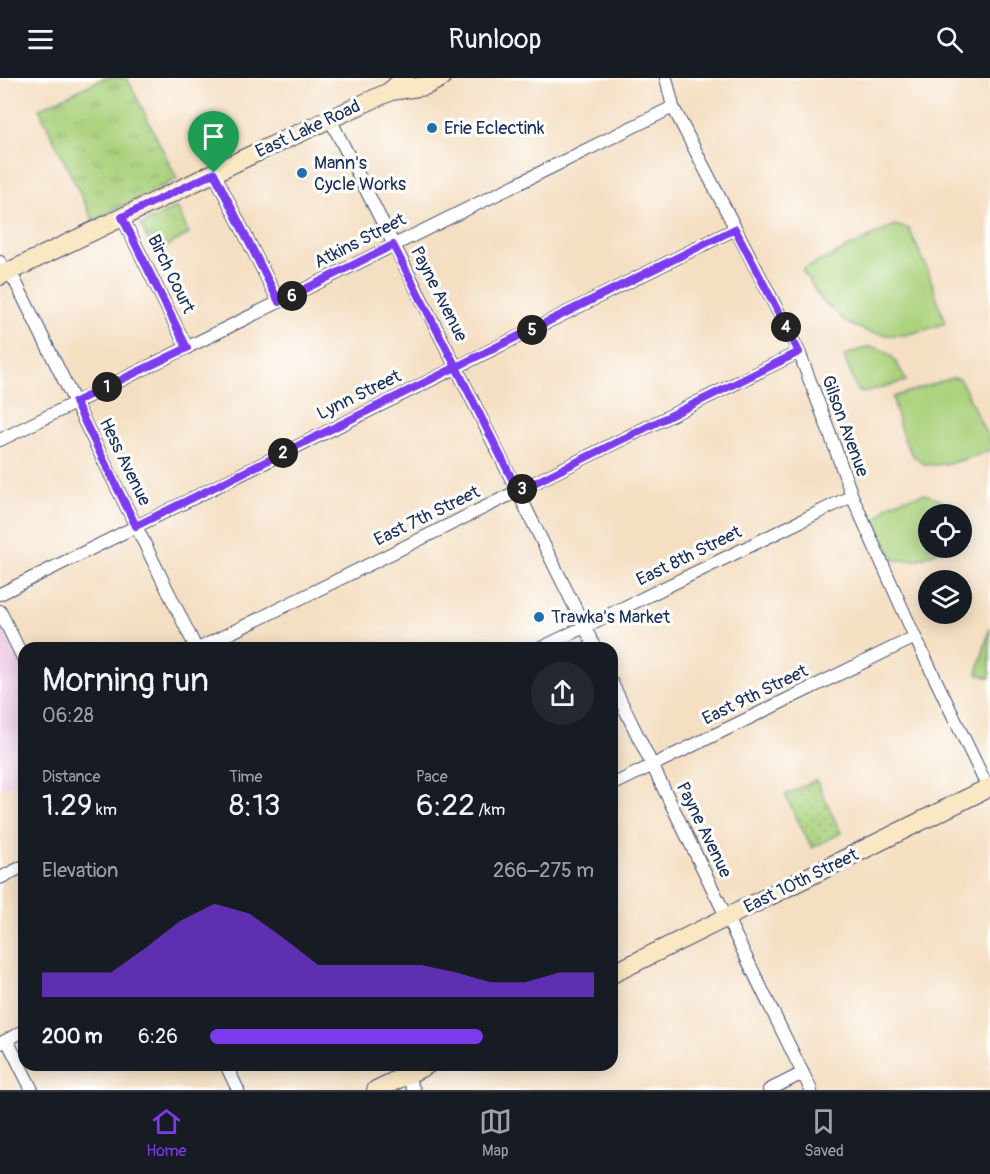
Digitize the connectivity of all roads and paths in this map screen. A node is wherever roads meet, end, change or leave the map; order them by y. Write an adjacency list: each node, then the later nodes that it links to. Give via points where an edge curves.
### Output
1 (405, 78): 4 (main road, East Lake Road)
2 (441, 78): 4 (main road, East Lake Road, via 425,86)
3 (666, 78): 5 (street, Gilson Avenue)
4 (389, 92): 6 (main road, East Lake Road)
5 (673, 107): 9 (street, Gilson Avenue); 10 (street, Atkins Street)
6 (330, 119): 7 (main road, East Lake Road); 10 (street, Payne Avenue)
7 (214, 173): 8 (main road, East Lake Road); 12 (street)
8 (122, 217): 11 (main road, East Lake Road); 13 (street, Birch Court)
9 (735, 229): 14 (street, Gilson Avenue); 15 (street, Lynn Street)
10 (393, 245): 12 (street, Atkins Street); 15 (street, Payne Avenue)
11 (3, 270): 16 (street, Hess Avenue, via 15,281)
12 (279, 302): 13 (street, Atkins Street)
13 (187, 348): 16 (street, Atkins Street)
14 (799, 352): 18 (street, East 7th Street); 19 (street, Gilson Avenue)
15 (456, 367): 18 (street, Payne Avenue); 20 (street, Lynn Street)
16 (75, 402): 17 (street, Atkins Street); 20 (street, Hess Avenue)
17 (0, 440)
18 (518, 491): 23 (street, Payne Avenue); 26 (street, East 7th Street)
19 (852, 496): 23 (street, East 8th Street); 24 (street, Gilson Avenue)
20 (136, 526): 21 (street, Lynn Street); 25 (street, Hess Avenue)
21 (0, 594)
22 (0, 611): 29 (street)
23 (584, 627): 27 (street, East 8th Street); 28 (street, Payne Avenue)
24 (915, 637): 31 (street, East 9th Street); 33 (street, Gilson Avenue)
25 (195, 642)
26 (210, 642)
27 (553, 642)
28 (592, 642)
29 (18, 648)
30 (618, 695): 31 (street, Payne Avenue)
31 (652, 765): 32 (street, East 9th Street); 36 (street, Payne Avenue)
32 (618, 782)
33 (989, 788): 36 (main road, East 10th Street)
34 (18, 869): 35 (street)
35 (0, 878)
36 (727, 918): 37 (main road, East 10th Street); 43 (street, Payne Avenue)
37 (618, 971)
38 (18, 1034): 39 (street)
39 (4, 1041): 40 (street)
40 (18, 1066)
41 (21, 1071): 45 (street)
42 (229, 1071): 46 (street)
43 (803, 1073): 48 (street); 49 (street, Payne Avenue)
44 (407, 1077): 47 (main road)
45 (32, 1090)
46 (238, 1090)
47 (376, 1090)
48 (769, 1090)
49 (811, 1090)

